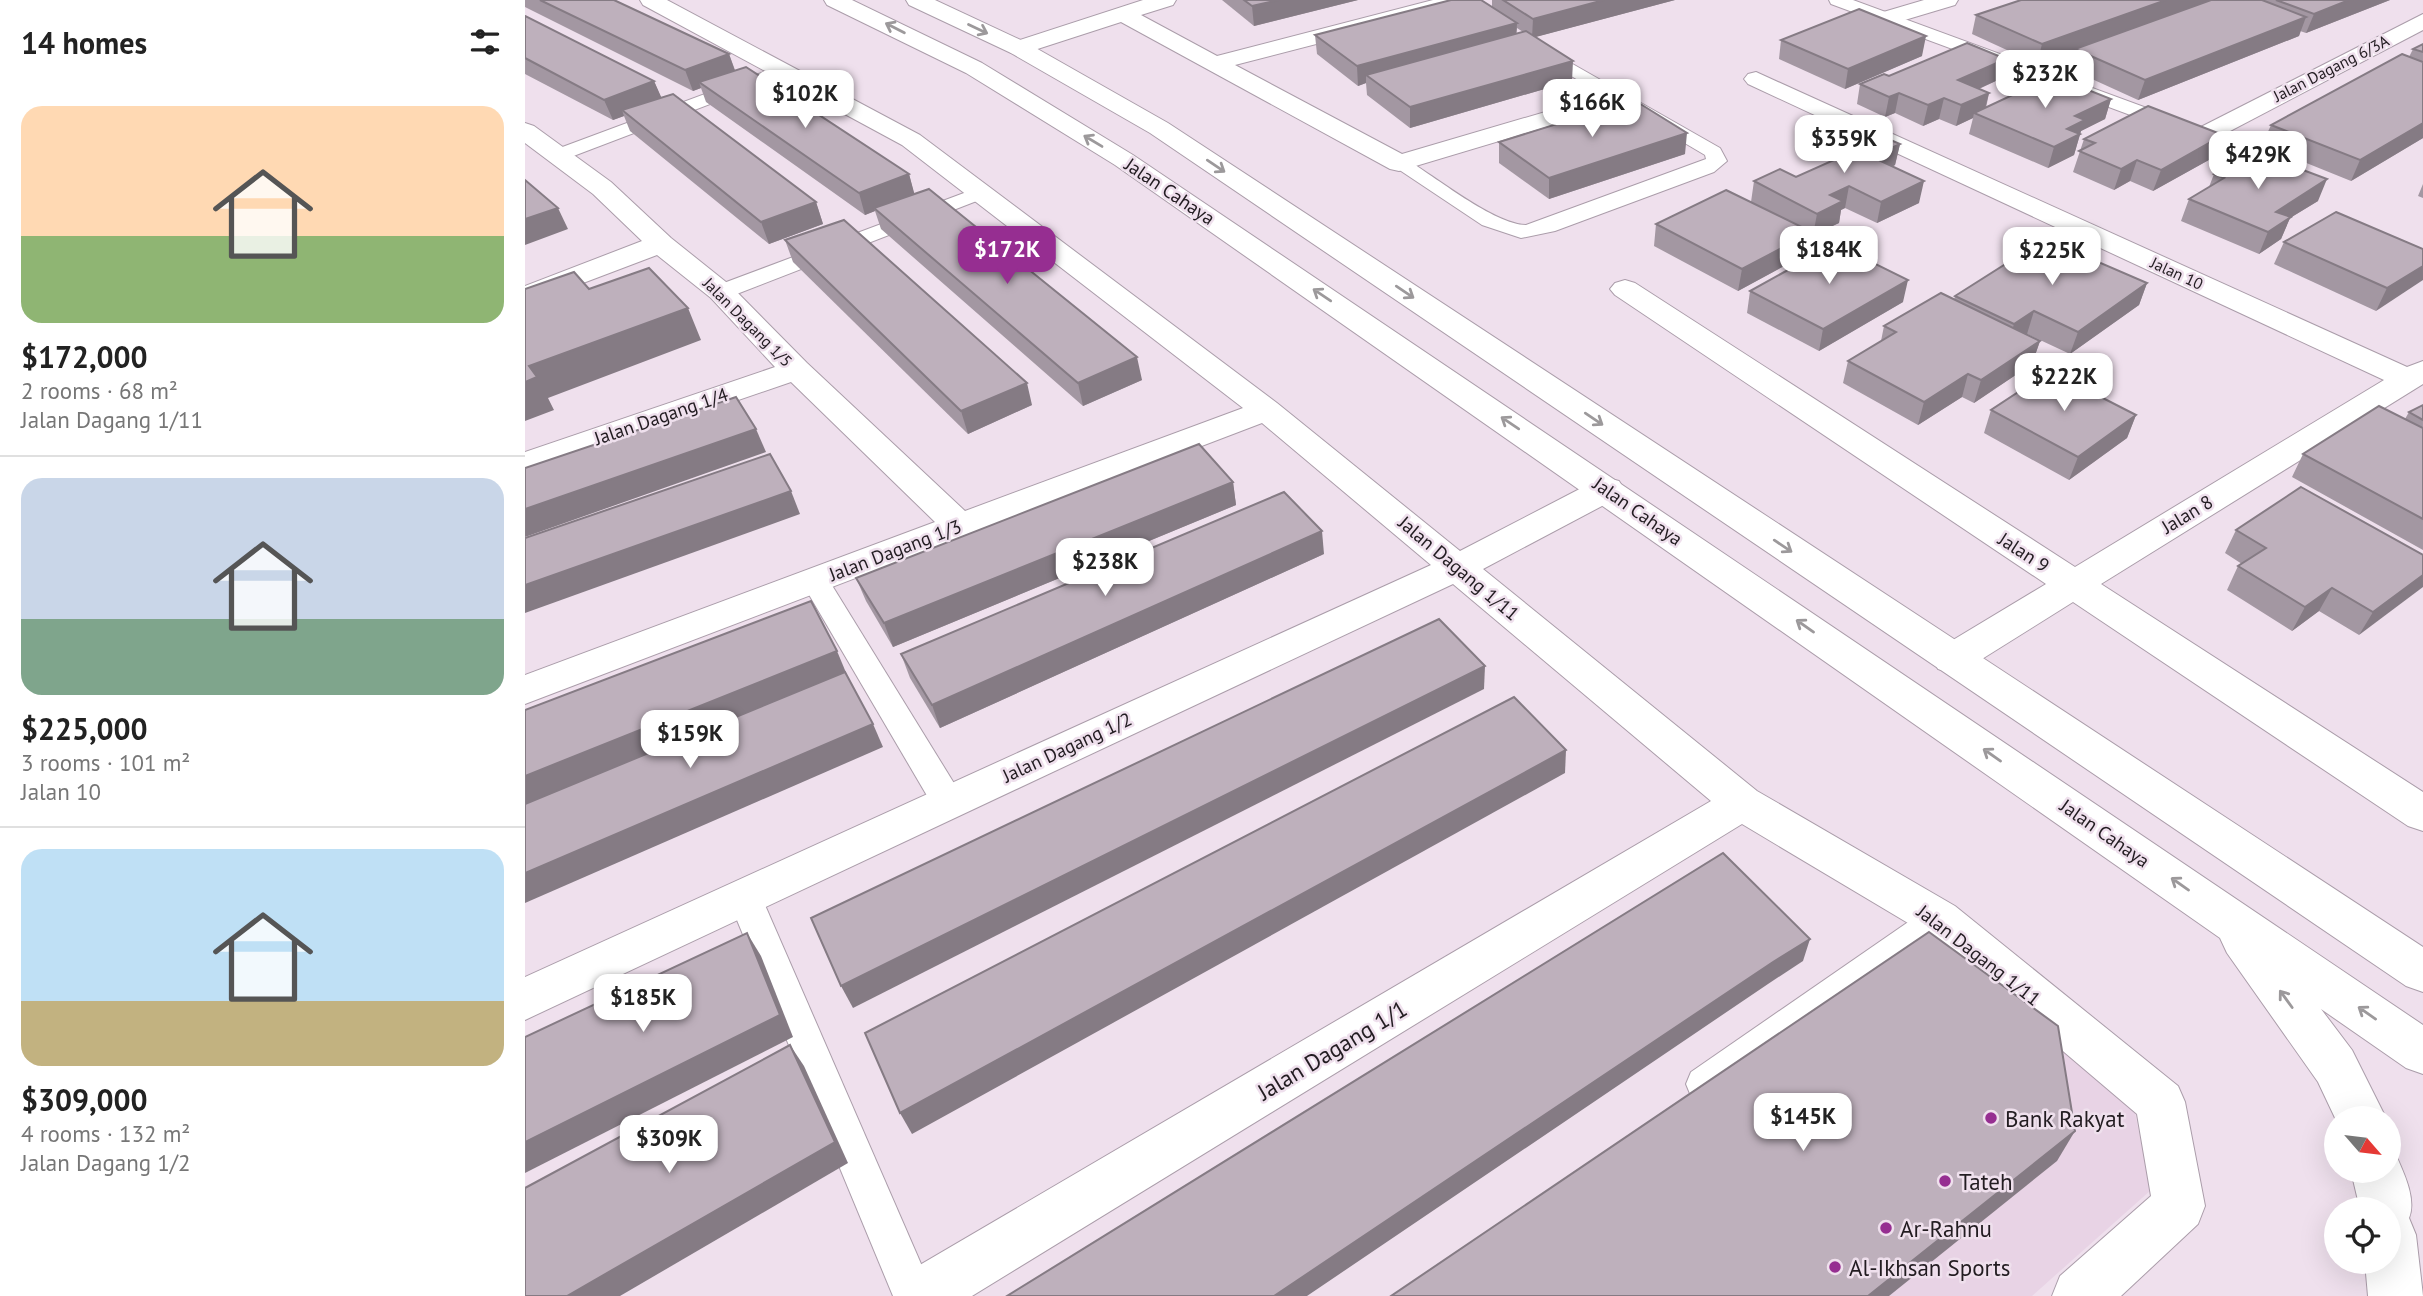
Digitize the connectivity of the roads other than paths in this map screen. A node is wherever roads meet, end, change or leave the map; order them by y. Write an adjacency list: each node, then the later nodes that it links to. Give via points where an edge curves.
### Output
1 (651, 0): 14 (street, Jalan Dagang 1/11)
2 (835, 0): 30 (street, Jalan Cahaya, one-way to 2, via 1124,160 974,68)
3 (916, 0): 11 (street, one-way to 11)
4 (1165, 0): 8 (street)
5 (1459, 0): 12 (street)
6 (1837, 0): 9 (lane)
7 (1947, 0): 9 (street)
8 (1123, 14): 11 (street); 12 (street)
9 (1888, 18): 18 (lane)
10 (2423, 21): 18 (street, Jalan Dagang 6/3A)
11 (1019, 48): 35 (street, one-way to 35, via 1159,128)
12 (1216, 63): 20 (street)
13 (1562, 64): 16 (lane)
14 (783, 70): 19 (lane); 21 (street, Jalan Dagang 1/11, via 911,140)
15 (1756, 79): 27 (street, Jalan 10)
16 (1620, 97): 20 (street); 20 (lane, via 1713,152 1717,161 1535,231 1515,231 1493,222)
17 (525, 131): 19 (street, Jalan Dagang 1/5)
18 (2201, 135)
19 (557, 156): 22 (street, Jalan Dagang 1/5, via 602,188)
20 (1399, 163)
21 (980, 193): 24 (lane); 28 (street, Jalan Dagang 1/11)
22 (661, 244): 24 (street, Jalan Dagang 1/5); 25 (street)
23 (1625, 289): 34 (street, Jalan 9)
24 (721, 292): 26 (street, Jalan Dagang 1/5)
25 (525, 296)
26 (796, 370): 29 (street, Jalan Dagang 1/4); 31 (street, Jalan Dagang 1/5)
27 (2416, 374): 34 (street, Jalan 8)
28 (1266, 410): 31 (street, Jalan Dagang 1/3); 32 (street, Jalan Dagang 1/11)
29 (525, 463)
30 (1607, 489): 32 (street, Jalan Dagang 1/2); 41 (street, Jalan Cahaya, one-way to 30)
31 (960, 526): 33 (street, Jalan Dagang 1/3)
32 (1458, 567): 37 (street, Jalan Dagang 1/2); 38 (street, Jalan Dagang 1/11)
33 (815, 581): 36 (street, Jalan Dagang 1/3); 37 (lane)
34 (2073, 584): 35 (street, Jalan 8); 39 (street, Jalan 9)
35 (1952, 659): 43 (street)
36 (525, 691)
37 (948, 802): 40 (street, Jalan Dagang 1/2)
38 (1742, 803): 42 (street, Jalan Dagang 1/11); 50 (street, Jalan Dagang 1/1)
39 (2423, 814)
40 (744, 896): 44 (street, Jalan Dagang 1/2); 49 (lane)
41 (2226, 917): 45 (street, Jalan Cahaya, one-way to 41); 47 (street, one-way to 41, via 2335,1066)
42 (1940, 919): 46 (lane); 51 (street, Jalan Dagang 1/11, via 2160,1102 2179,1206)
43 (2423, 972)
44 (525, 999)
45 (2423, 1052)
46 (1678, 1104)
47 (2355, 1106)
48 (2393, 1274): 52 (street)
49 (914, 1296)
50 (922, 1296)
51 (2080, 1296)
52 (2396, 1296)

